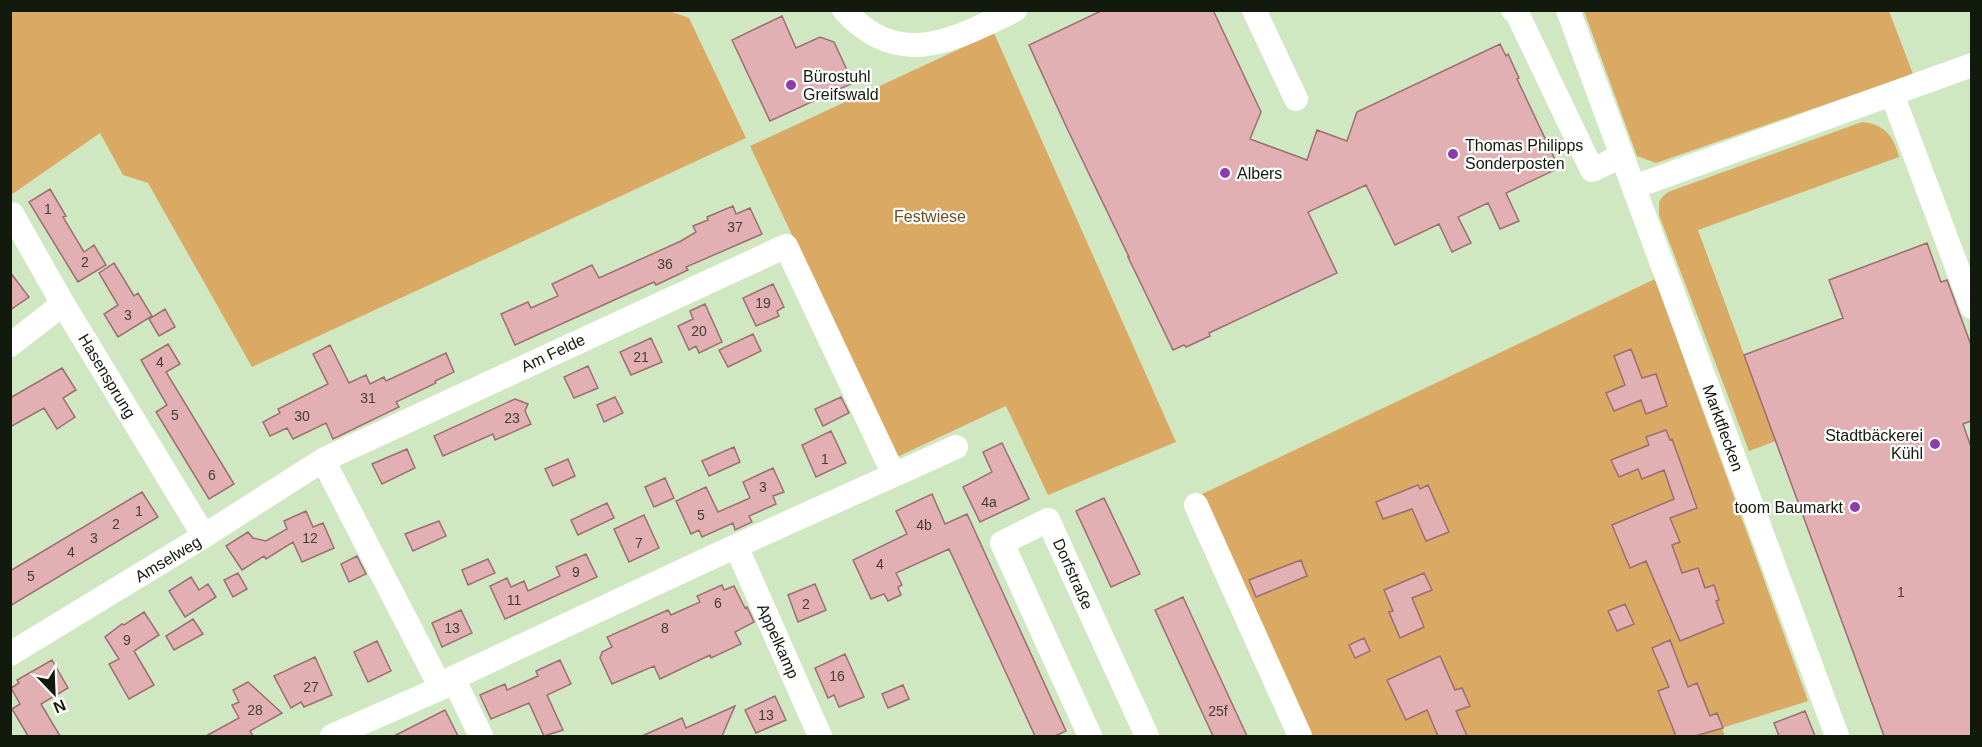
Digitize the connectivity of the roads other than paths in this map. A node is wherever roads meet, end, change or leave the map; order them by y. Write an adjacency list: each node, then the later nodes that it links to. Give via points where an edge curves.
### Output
1 (844, 10): 2 (street, via 859,27 879,38 911,46 957,38)
2 (1015, 10)
3 (1254, 10): 8 (street)
4 (1513, 10): 9 (street, via 1592,170)
5 (1568, 10): 9 (street, Marktflecken)
6 (1971, 65): 7 (street)
7 (1892, 94): 10 (street); 13 (street)
8 (1296, 99)
9 (1622, 156): 10 (street, Marktflecken)
10 (1634, 187): 29 (street, Marktflecken)
11 (12, 214): 12 (street, Hasensprung)
12 (63, 304): 14 (street); 19 (street, Hasensprung)
13 (1971, 307)
14 (10, 345)
15 (956, 447): 17 (street)
16 (323, 460): 17 (street, Am Felde, via 786,246); 19 (street, Amselweg); 22 (street)
17 (894, 475): 20 (street)
18 (1196, 505): 28 (street)
19 (204, 536): 21 (street, Amselweg)
20 (736, 546): 22 (street); 25 (street, Appelkamp)
21 (10, 654)
22 (447, 683): 23 (street); 24 (street)
23 (333, 736)
24 (481, 736)
25 (820, 736)
26 (1090, 736): 27 (street, Dorfstraße, via 1002,543 1048,520)
27 (1147, 736)
28 (1300, 736)
29 (1837, 736)

